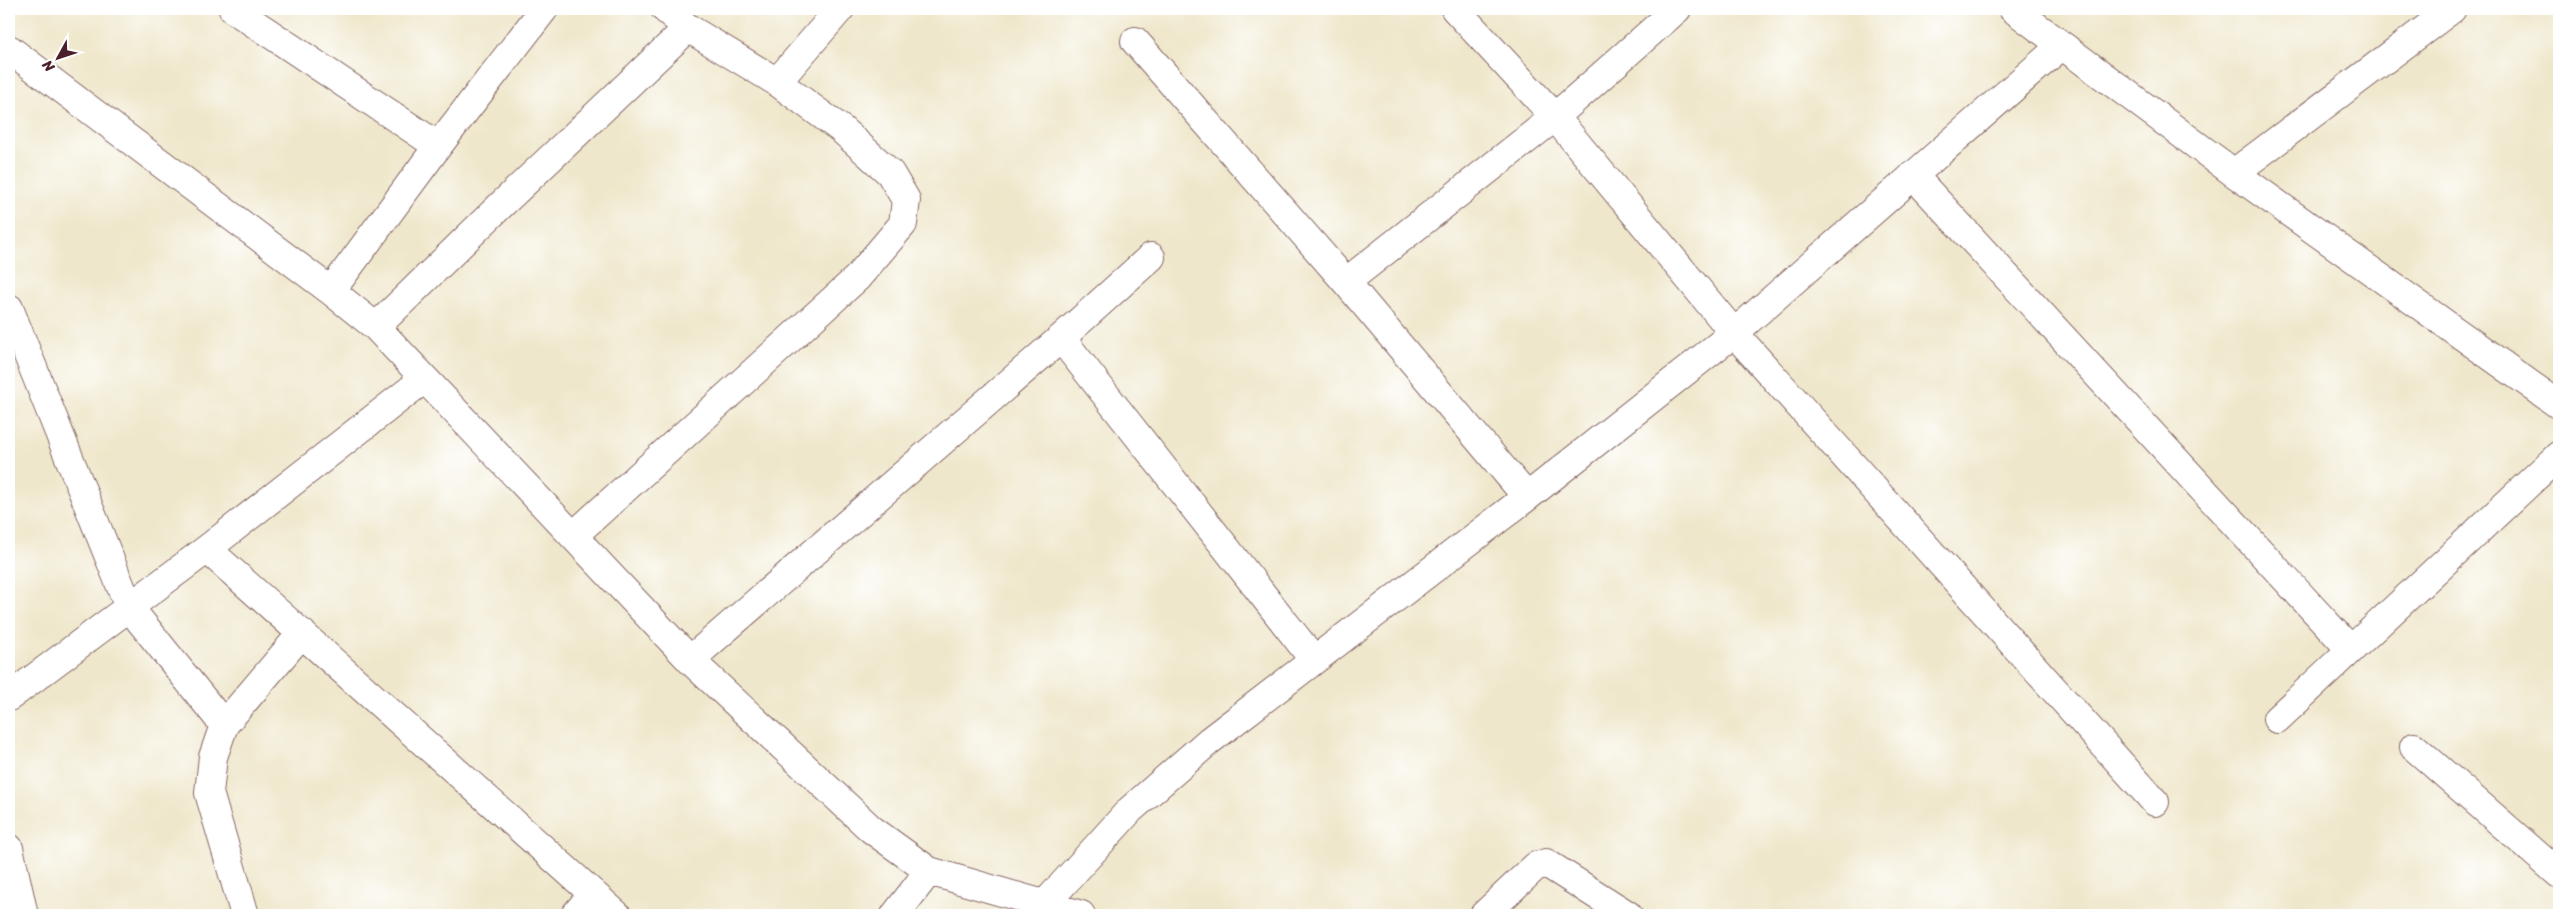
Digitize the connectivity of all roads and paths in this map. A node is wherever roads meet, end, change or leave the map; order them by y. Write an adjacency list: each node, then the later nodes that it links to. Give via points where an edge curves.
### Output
1 (233, 9): 15 (street)
2 (544, 9): 15 (street)
3 (665, 9): 9 (street)
4 (840, 9): 13 (street)
5 (1455, 9): 14 (street)
6 (1677, 9): 14 (street)
7 (2014, 9): 11 (street)
8 (2452, 9): 16 (street)
9 (688, 28): 13 (street); 22 (street)
10 (1135, 41): 19 (street)
11 (2061, 46): 16 (street); 17 (street)
12 (9, 49): 20 (street)
13 (777, 82): 29 (street, via 842,129 890,173 906,200 903,224 857,278)
14 (1556, 117): 19 (street); 23 (street)
15 (438, 146): 20 (street)
16 (2234, 173): 26 (street)
17 (1913, 175): 23 (street); 33 (street)
18 (1151, 257): 24 (street)
19 (1346, 282): 28 (street)
20 (331, 291): 22 (street)
21 (9, 308): 31 (street)
22 (376, 327): 25 (street)
23 (1734, 333): 28 (street); 40 (street)
24 (1061, 338): 34 (street); 35 (street)
25 (424, 379): 29 (street); 30 (street)
26 (2559, 404)
27 (2559, 455): 33 (street)
28 (1527, 497): 35 (street)
29 (573, 536): 34 (street)
30 (207, 549): 31 (street); 32 (street)
31 (129, 607): 36 (street); 38 (street)
32 (302, 634): 38 (street); 44 (street)
33 (2351, 650): 37 (street)
34 (690, 660): 42 (street, via 871,829)
35 (1314, 660): 45 (street, via 1209,741 1130,810)
36 (10, 691)
37 (2277, 719)
38 (224, 725): 47 (street, via 212,757 209,794)
39 (2414, 747): 43 (street)
40 (2155, 802)
41 (9, 848): 46 (street)
42 (929, 871): 45 (street); 50 (street)
43 (2559, 874)
44 (592, 895): 48 (street); 49 (street)
45 (1044, 905): 51 (street)
46 (24, 915)
47 (245, 915)
48 (575, 915)
49 (617, 915)
50 (894, 915)
51 (1081, 915)
52 (1484, 915): 53 (street, via 1536,866 1546,863)
53 (1628, 915)

